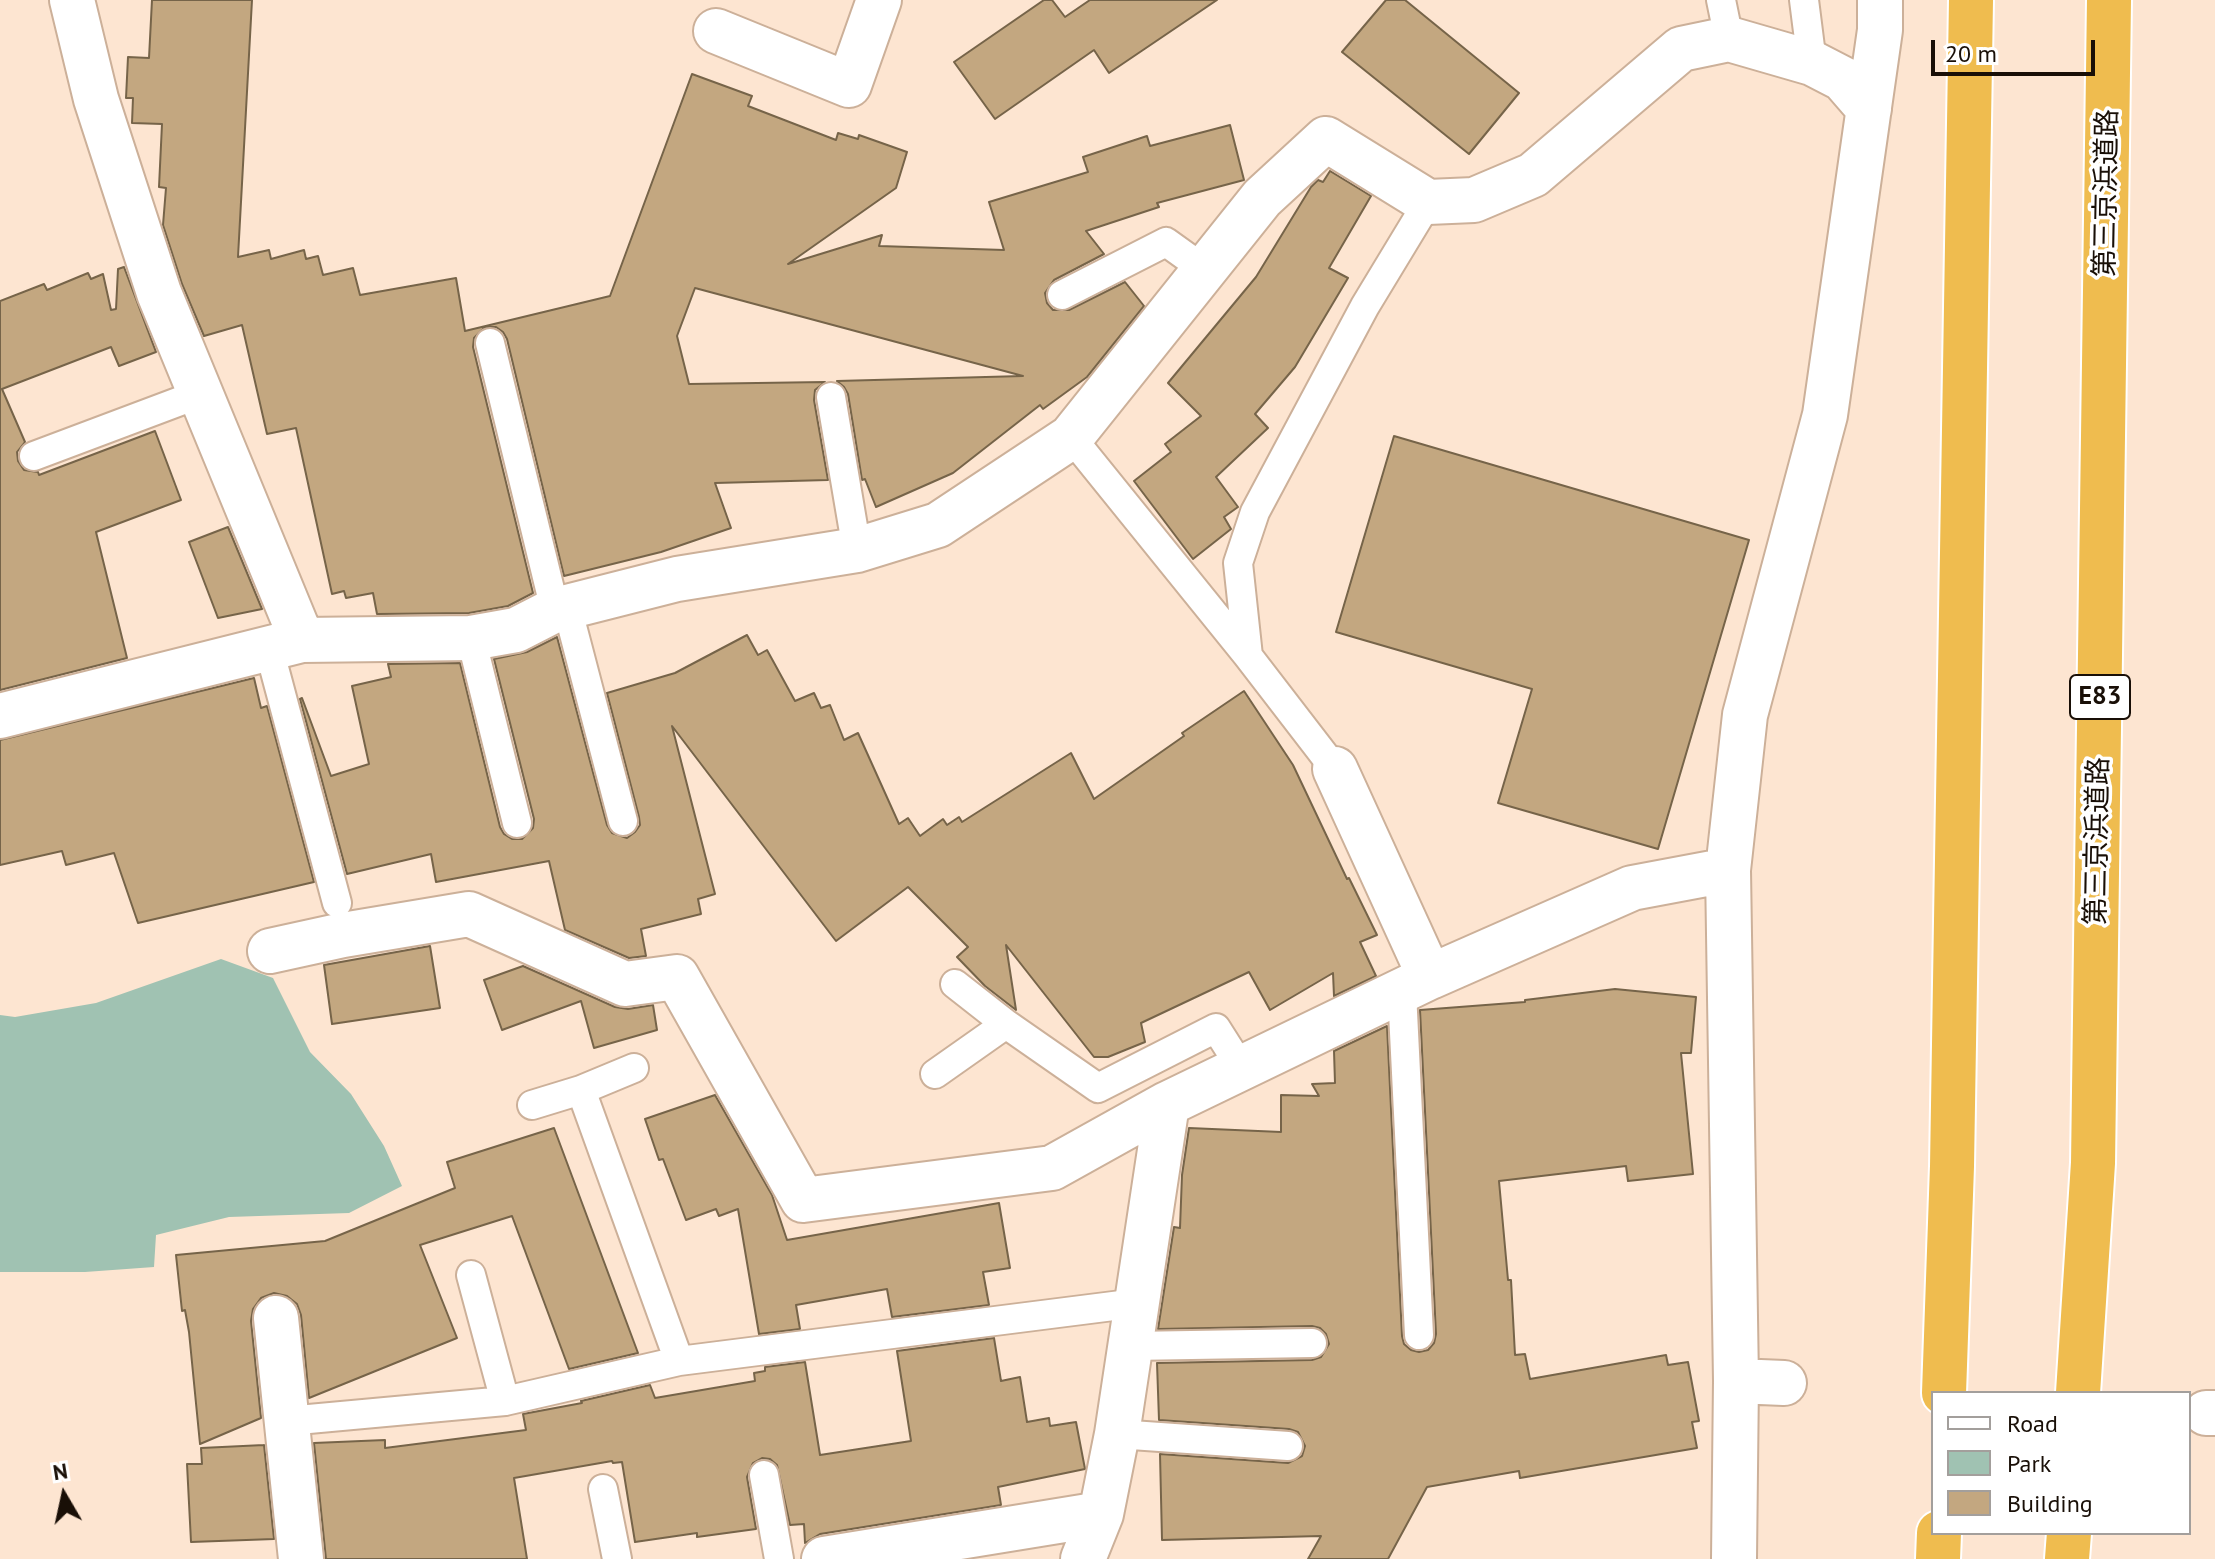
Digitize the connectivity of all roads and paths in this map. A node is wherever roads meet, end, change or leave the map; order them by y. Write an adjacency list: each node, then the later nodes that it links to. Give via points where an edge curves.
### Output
1 (72, 0): 15 (street, via 96,99 159,293)
2 (879, 0): 8 (street, via 849,85)
3 (1804, 0): 9 (lane)
4 (1880, 0): 10 (street)
5 (1971, 0): 49 (highway)
6 (2109, 0): 50 (highway, 第三京浜道路 / E83, via 2093,1163)
7 (1725, 20): 9 (street); 11 (street, via 1681,49 1533,175 1474,200)
8 (716, 31)
9 (1812, 63): 10 (street, via 1843,79)
10 (1869, 109): 28 (street, via 1825,415 1745,715)
11 (1428, 202): 12 (street, via 1326,139 1262,198); 23 (lane, via 1365,306 1255,512 1238,563)
12 (1205, 270): 13 (lane, via 1166,242); 17 (street)
13 (1062, 295)
14 (490, 343): 20 (lane)
15 (199, 394): 18 (lane); 22 (street)
16 (831, 397): 19 (lane)
17 (1071, 437): 19 (street, via 938,525); 23 (lane)
18 (34, 456)
19 (857, 550): 20 (street, via 677,579)
20 (561, 609): 21 (street, via 516,630); 26 (lane)
21 (471, 638): 22 (street); 27 (lane)
22 (286, 645): 24 (street); 29 (lane)
23 (1248, 656): 25 (lane)
24 (0, 716)
25 (1335, 769): 32 (street)
26 (623, 821)
27 (517, 823)
28 (1728, 870): 32 (street, via 1632,888); 47 (street)
29 (337, 903)
30 (270, 951): 38 (street, via 469,914 625,984 677,977 803,1200 1052,1168)
31 (955, 984): 33 (lane)
32 (1416, 985): 35 (street); 43 (lane)
33 (1006, 1024): 35 (lane, via 1098,1088 1216,1028); 36 (lane)
34 (634, 1068): 37 (lane)
35 (1242, 1069): 38 (street)
36 (935, 1074)
37 (581, 1090): 39 (lane); 46 (lane)
38 (1167, 1104): 41 (street)
39 (532, 1105)
40 (471, 1275): 51 (lane)
41 (1137, 1303): 45 (street); 46 (lane)
42 (276, 1318): 52 (street)
43 (1419, 1335)
44 (1312, 1343): 45 (lane)
45 (1131, 1346): 53 (street)
46 (679, 1361): 51 (lane)
47 (1736, 1381): 48 (street); 65 (street)
48 (1784, 1383)
49 (1944, 1391)
50 (2078, 1391)
51 (505, 1401): 52 (lane)
52 (287, 1421): 60 (street)
53 (1117, 1434): 54 (lane); 57 (street)
54 (1288, 1446)
55 (764, 1475): 62 (lane)
56 (603, 1489): 61 (lane)
57 (1101, 1514): 63 (street); 64 (street)
58 (1939, 1535): 66 (highway)
59 (2069, 1535): 67 (highway)
60 (301, 1559)
61 (617, 1559)
62 (779, 1559)
63 (824, 1559)
64 (1083, 1559)
65 (1734, 1559)
66 (1938, 1559)
67 (2067, 1559)

